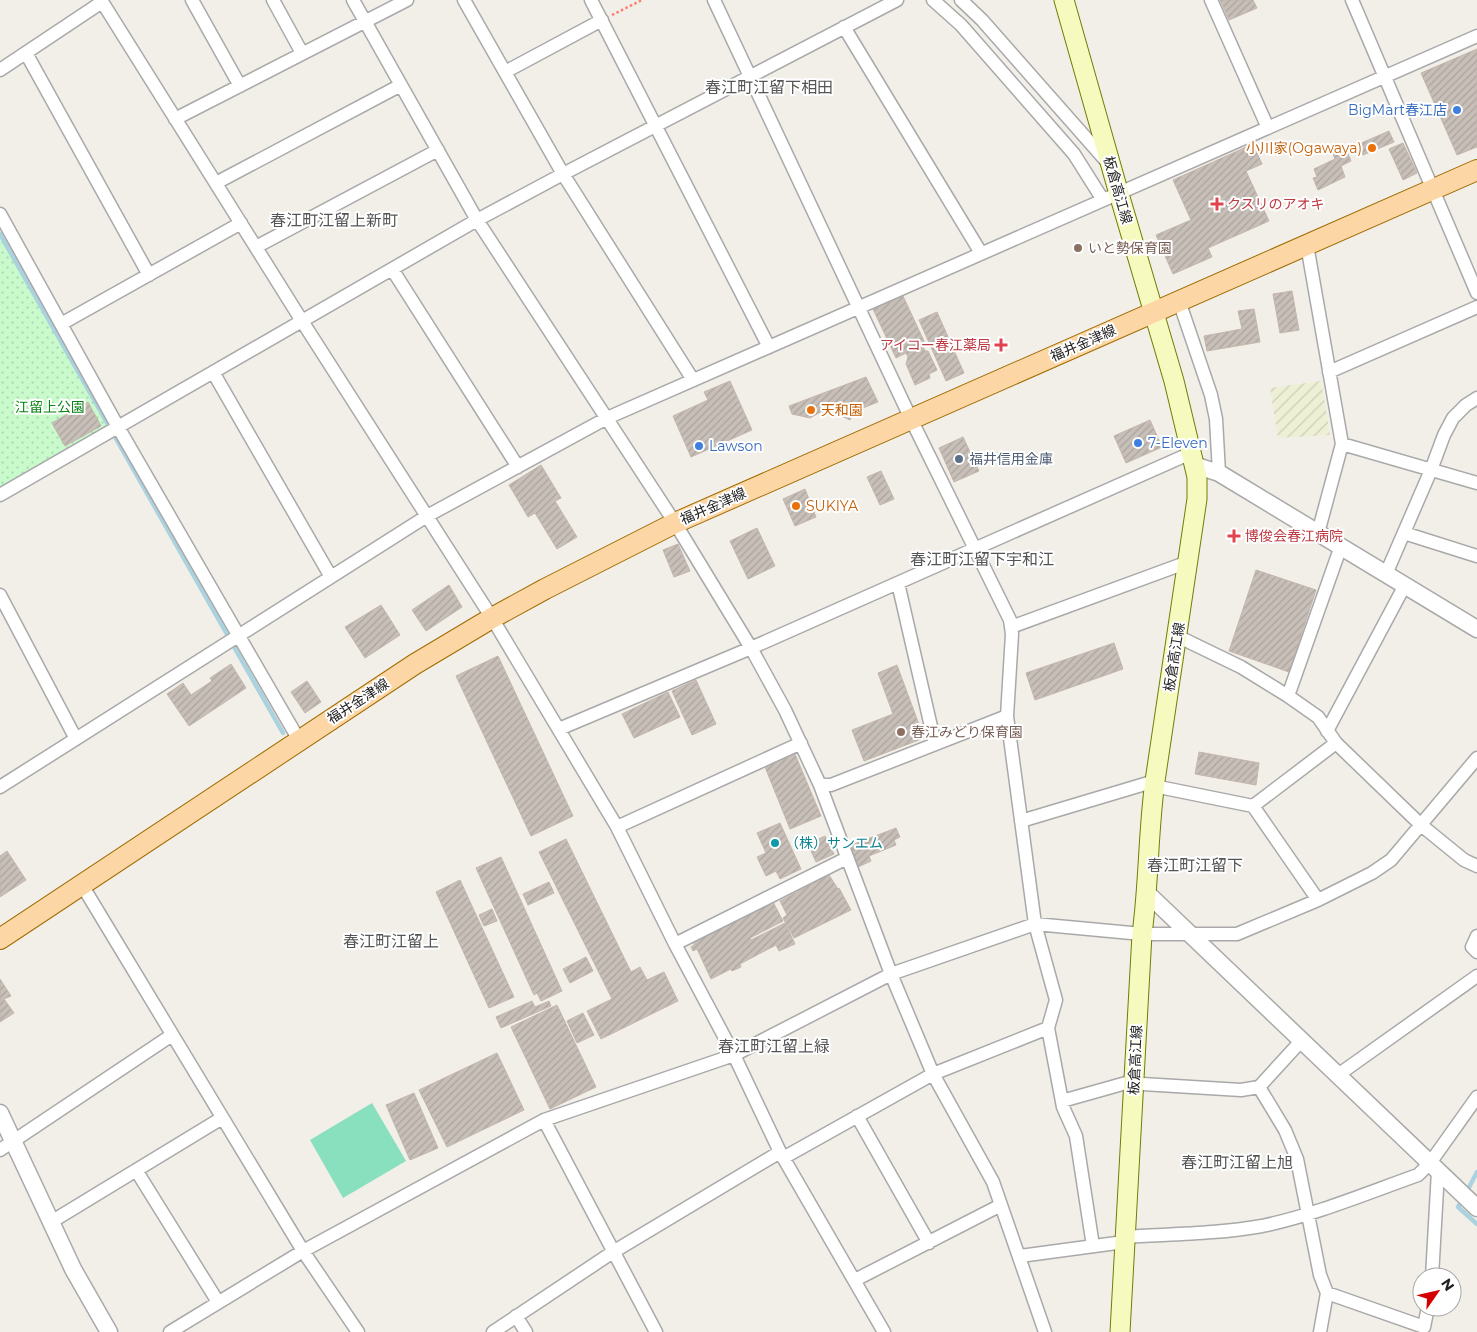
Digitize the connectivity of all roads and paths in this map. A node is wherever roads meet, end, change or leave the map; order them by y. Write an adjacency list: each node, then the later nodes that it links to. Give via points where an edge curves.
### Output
1 (192, 0): 27 (street)
2 (273, 0): 21 (street)
3 (353, 0): 17 (street)
4 (407, 0): 17 (street)
5 (464, 0): 23 (street)
6 (592, 0): 16 (street)
7 (642, 0): 16 (path)
8 (714, 0): 24 (street)
9 (897, 0): 18 (street)
10 (933, 0): 37 (street, via 961,25)
11 (960, 0): 32 (street, via 982,20)
12 (1064, 0): 32 (main road, 板倉高江線)
13 (1211, 0): 30 (street)
14 (1352, 0): 25 (street)
15 (102, 1): 20 (street); 28 (street)
16 (602, 20): 23 (street); 29 (street)
17 (365, 22): 21 (street); 26 (street)
18 (844, 27): 24 (street); 43 (street)
19 (1477, 36): 25 (street)
20 (26, 53): 22 (street); 45 (street)
21 (302, 53): 27 (street)
22 (0, 70)
23 (505, 72): 34 (street)
24 (750, 76): 29 (street); 48 (street)
25 (1385, 77): 30 (street); 36 (street)
26 (401, 85): 31 (street); 35 (street)
27 (240, 86): 28 (street)
28 (175, 118): 35 (street)
29 (656, 125): 34 (street); 53 (street)
30 (1268, 128): 37 (street)
31 (438, 150): 39 (street); 42 (street)
32 (1111, 166): 37 (main road, 板倉高江線)
33 (1477, 170): 36 (main road, 福井金津線)
34 (563, 174): 39 (street); 56 (street)
35 (216, 183): 40 (street)
36 (1432, 190): 41 (main road, 福井金津線); 46 (street)
37 (1111, 197): 43 (street); 50 (main road, 板倉高江線)
38 (0, 214): 52 (street)
39 (477, 220): 44 (street); 58 (street)
40 (241, 223): 42 (street); 45 (street)
41 (1307, 245): 47 (main road, 福井金津線); 55 (street)
42 (256, 247): 51 (street)
43 (981, 253): 48 (street)
44 (392, 269): 51 (street); 63 (street)
45 (149, 275): 52 (street)
46 (1477, 293)
47 (1179, 301): 50 (main road, 福井金津線); 65 (street, via 1212,395)
48 (859, 307): 53 (street); 59 (street)
49 (1477, 307): 55 (street)
50 (1154, 312): 59 (main road, 福井金津線); 62 (main road, 板倉高江線)
51 (302, 321): 54 (street); 68 (street)
52 (61, 324): 60 (street)
53 (769, 347): 56 (street)
54 (213, 372): 60 (street); 77 (street)
55 (1329, 372): 61 (street)
56 (693, 380): 58 (street)
57 (1477, 398): 64 (street, via 1453,418)
58 (607, 418): 63 (street); 69 (street)
59 (911, 420): 69 (main road, 福井金津線); 73 (street)
60 (118, 427): 67 (street); 84 (street)
61 (1342, 444): 64 (street); 70 (street)
62 (1193, 460): 65 (street); 73 (street); 75 (main road, 板倉高江線, via 1197,499)
63 (518, 466): 68 (street)
64 (1431, 470): 66 (street); 71 (street)
65 (1219, 473): 70 (street)
66 (1477, 484)
67 (0, 495)
68 (427, 516): 77 (street); 81 (street)
69 (676, 523): 81 (main road, 福井金津線); 86 (street)
70 (1318, 533): 72 (street)
71 (1404, 533): 74 (street); 76 (street)
72 (1341, 546): 76 (street); 87 (street)
73 (975, 549): 78 (street); 82 (street)
74 (1477, 556)
75 (1188, 562): 82 (street); 85 (main road, 板倉高江線)
76 (1386, 574): 79 (street)
77 (330, 577): 84 (street)
78 (898, 583): 86 (street); 95 (street)
79 (1405, 585): 83 (street); 90 (street)
80 (0, 595): 91 (street)
81 (492, 618): 89 (street); 92 (main road, 福井金津線)
82 (1011, 627): 88 (street)
83 (1477, 629)
84 (238, 636): 91 (street); 92 (street)
85 (1178, 636): 87 (street, via 1241,667); 97 (main road, 板倉高江線)
86 (751, 648): 89 (street); 93 (street)
87 (1288, 696): 90 (street, via 1318,717)
88 (1007, 716): 95 (street); 101 (street)
89 (559, 729): 103 (street)
90 (1327, 731): 94 (street)
91 (76, 739): 99 (street)
92 (299, 740): 106 (main road, 福井金津線)
93 (801, 743): 98 (street); 103 (street)
94 (1336, 743): 100 (street); 102 (street)
95 (935, 744): 98 (street, via 831,785)
96 (1477, 758): 102 (street)
97 (1154, 784): 100 (street); 101 (street); 107 (main road, 板倉高江線)
98 (820, 785): 104 (street)
99 (0, 787)
100 (1253, 806): 108 (street)
101 (1021, 821): 109 (street)
102 (1421, 825): 105 (street, via 1464,860); 108 (street, via 1391,860)
103 (618, 827): 114 (street)
104 (847, 858): 114 (street); 116 (street)
105 (1477, 866)
106 (82, 885): 113 (main road, 福井金津線); 119 (street)
107 (1147, 893): 110 (main road, 板倉高江線); 111 (street)
108 (1318, 900): 111 (street, via 1236,934)
109 (1035, 924): 110 (street); 116 (street); 118 (street, via 1056,1000)
110 (1142, 934): 111 (street); 124 (main road, 板倉高江線)
111 (1191, 934): 120 (street)
112 (1477, 936): 115 (street, via 1472,947)
113 (0, 939)
114 (675, 944): 121 (street)
115 (1477, 952)
116 (890, 974): 121 (street); 122 (street)
117 (1477, 976): 123 (street)
118 (1048, 1028): 122 (street); 127 (street)
119 (172, 1035): 130 (street); 132 (street)
120 (1302, 1040): 123 (street); 125 (street)
121 (734, 1055): 131 (street); 133 (street)
122 (933, 1074): 129 (street); 136 (street, via 994,1182)
123 (1338, 1075): 134 (street)
124 (1134, 1084): 125 (street, via 1241,1090); 127 (street, via 1126,1083); 140 (main road, 板倉高江線)
125 (1259, 1087): 138 (street, via 1285,1130 1297,1160)
126 (1477, 1097): 134 (street)
127 (1062, 1100): 142 (street, via 1076,1136)
128 (0, 1113): 132 (street)
129 (858, 1116): 133 (street); 141 (street)
130 (222, 1118): 135 (street); 143 (street)
131 (544, 1120): 143 (street); 144 (street)
132 (7, 1145): 139 (street)
133 (781, 1155): 144 (street); 147 (street)
134 (1434, 1167): 137 (street); 138 (street); 146 (street)
135 (136, 1170): 139 (street); 149 (street)
136 (1002, 1205): 141 (street); 145 (street)
137 (1477, 1208)
138 (1308, 1214): 140 (street, via 1223,1232); 148 (street, via 1320,1275)
139 (51, 1222): 152 (street)
140 (1125, 1239): 142 (street); 160 (main road, 板倉高江線)
141 (929, 1243): 147 (street)
142 (1093, 1246): 145 (street)
143 (303, 1251): 149 (street); 154 (street)
144 (613, 1252): 150 (street); 157 (street)
145 (1020, 1256): 159 (street)
146 (1432, 1267)
147 (855, 1280): 158 (street)
148 (1327, 1293): 151 (street, via 1424,1327); 161 (street)
149 (218, 1302): 153 (street)
150 (516, 1316): 155 (street); 156 (street)
151 (1426, 1317)
152 (109, 1332)
153 (170, 1332)
154 (358, 1332)
155 (493, 1332)
156 (526, 1332)
157 (656, 1332)
158 (884, 1332)
159 (1045, 1332)
160 (1120, 1332)
161 (1320, 1332)

